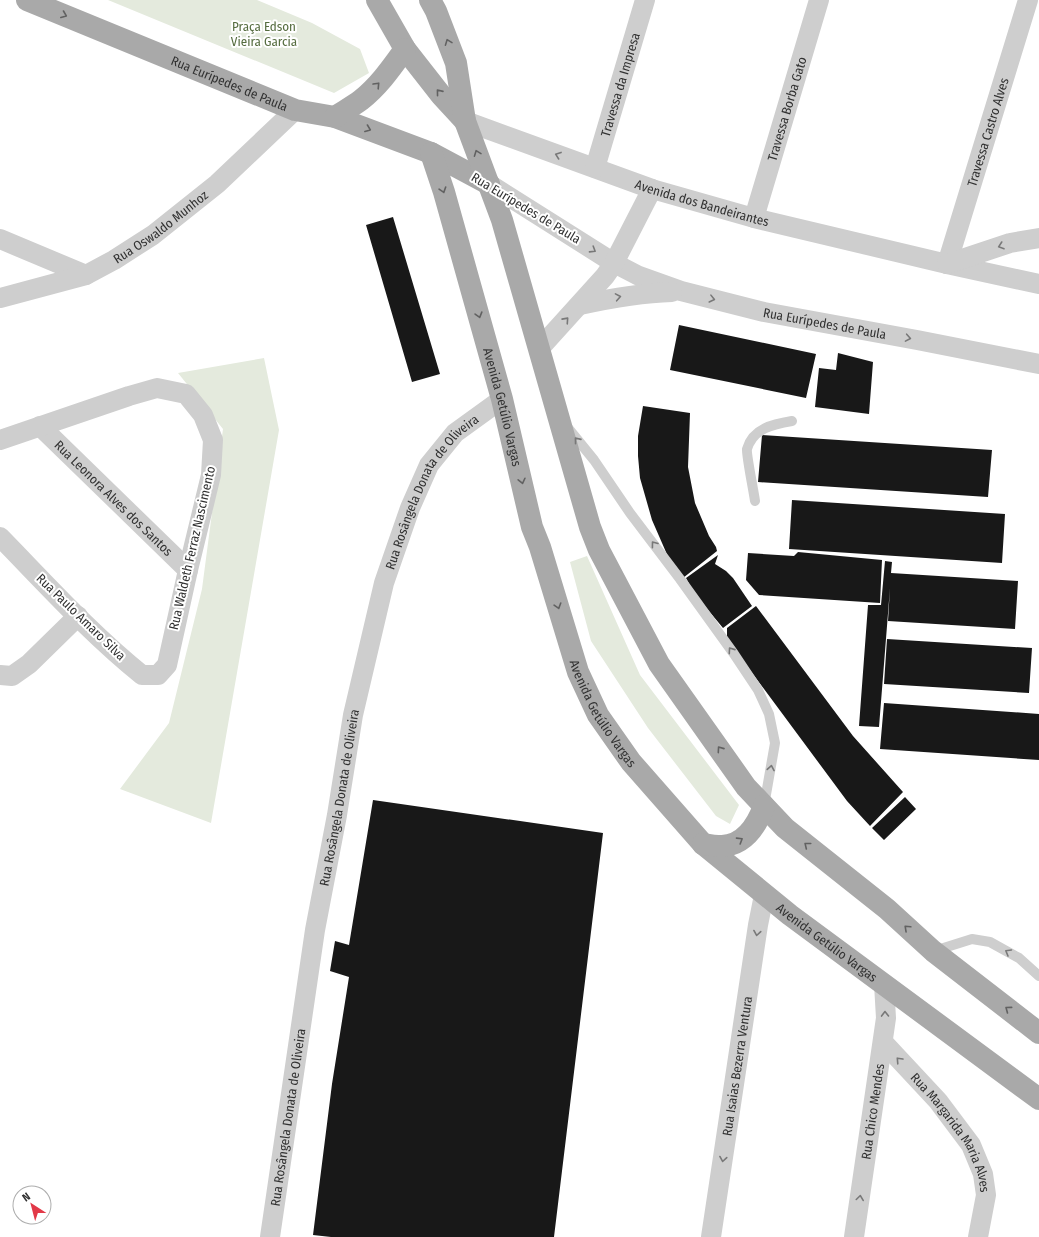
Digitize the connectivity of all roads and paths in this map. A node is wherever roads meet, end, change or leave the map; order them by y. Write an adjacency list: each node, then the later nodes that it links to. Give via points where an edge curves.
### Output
1 (27, 0): 8 (main road, Rua Eurípedes de Paula, one-way to 8)
2 (377, 0): 7 (main road)
3 (430, 0): 10 (main road, one-way to 3, via 456,63)
4 (645, 0): 12 (street, Travessa da Impresa)
5 (819, 0): 15 (street, Travessa Borba Gato)
6 (1028, 0): 19 (street, Travessa Castro Alves)
7 (405, 48): 9 (main road, one-way to 7, via 373,89); 10 (main road, one-way to 7, via 441,95)
8 (295, 110): 9 (main road, Rua Eurípedes de Paula); 20 (street, Rua Oswaldo Munhoz, via 217,184 153,235)
9 (335, 117): 11 (main road, Rua Eurípedes de Paula, one-way to 11)
10 (465, 121): 12 (street, Avenida dos Bandeirantes, one-way to 10); 13 (main road, one-way to 10)
11 (431, 153): 13 (main road, Rua Eurípedes de Paula); 27 (main road, Avenida Getúlio Vargas, one-way to 27)
12 (594, 168): 14 (street, Avenida dos Bandeirantes)
13 (489, 184): 18 (street, Rua Eurípedes de Paula, one-way to 18); 25 (main road, via 502,220)
14 (652, 189): 15 (street, Avenida dos Bandeirantes); 18 (street)
15 (754, 218): 19 (street, Avenida dos Bandeirantes)
16 (0, 238): 20 (street)
17 (1039, 238): 19 (street, one-way to 19, via 1010,243)
18 (614, 263): 22 (street, Rua Eurípedes de Paula, via 639,276); 24 (street)
19 (947, 264): 21 (street, Avenida dos Bandeirantes)
20 (86, 275): 23 (street, Rua Oswaldo Munhoz)
21 (1039, 284)
22 (681, 291): 24 (street, one-way to 22, via 647,293); 26 (street, Rua Eurípedes de Paula, one-way to 26, via 764,312)
23 (0, 298)
24 (580, 305): 25 (street, one-way to 24)
25 (539, 349): 28 (main road)
26 (1039, 364)
27 (502, 399): 39 (main road, Avenida Getúlio Vargas, one-way to 39, via 532,527 578,672 598,715 631,762); 47 (street, Rua Rosângela Donata de Oliveira, via 455,433 429,465 410,508 384,583 353,715 315,930)
28 (559, 417): 38 (main road, one-way to 28, via 746,787 659,664 616,584 590,527); 38 (lane, one-way to 28, via 775,743 770,714 758,690 594,460)
29 (792, 421): 32 (lane, via 774,424 755,434 747,449)
30 (40, 426): 31 (street, Rua Waldeth Ferraz Nascimento); 34 (street, Rua Leonora Alves dos Santos); 34 (street, Rua Waldeth Ferraz Nascimento, via 157,388 186,394 203,415 214,440 211,475)
31 (0, 440)
32 (755, 501)
33 (0, 537): 35 (street, Rua Paulo Amaro Silva)
34 (188, 570): 36 (street, Rua Waldeth Ferraz Nascimento)
35 (78, 616): 36 (street, Rua Paulo Amaro Silva, via 142,676 158,675); 37 (street, via 29,664 12,676)
36 (166, 665)
37 (0, 675)
38 (764, 806): 39 (main road, one-way to 38, via 722,846 735,843 748,835 758,822); 41 (main road, one-way to 38, via 887,909 785,828)
39 (703, 844): 40 (main road, Avenida Getúlio Vargas)
40 (764, 895): 43 (main road, Avenida Getúlio Vargas); 48 (street, Rua Isaias Bezerra Ventura, one-way to 48)
41 (933, 952): 42 (lane, one-way to 41, via 1018,958 990,942 972,939); 44 (main road, one-way to 41)
42 (1039, 976)
43 (884, 984): 45 (street, Rua Chico Mendes, one-way to 43, via 886,1018); 46 (main road, Avenida Getúlio Vargas)
44 (1039, 1033)
45 (883, 1042): 49 (street, Rua Chico Mendes, one-way to 45); 50 (street, Rua Margarida Maria Alves, one-way to 45, via 986,1195 983,1174 970,1145 938,1101)
46 (1039, 1100)
47 (270, 1237)
48 (711, 1237)
49 (854, 1237)
50 (978, 1237)

